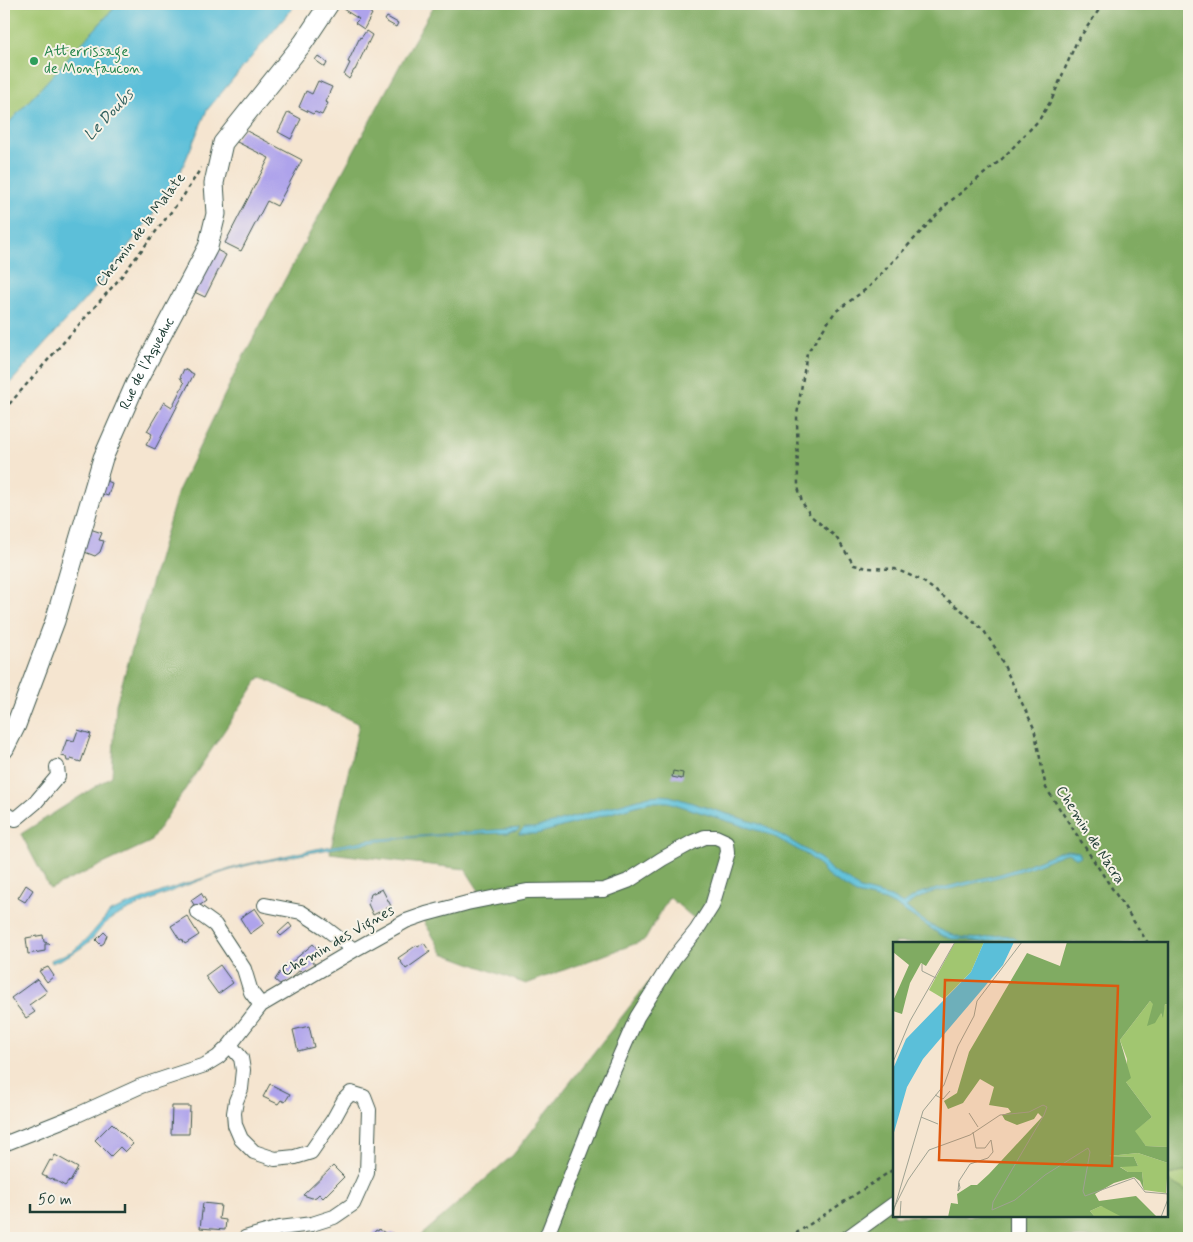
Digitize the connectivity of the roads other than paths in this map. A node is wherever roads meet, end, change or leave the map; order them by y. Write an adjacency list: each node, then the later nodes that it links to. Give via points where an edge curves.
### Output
1 (329, 4): 2 (street, Rue de l'Aqueduc, via 303,43 223,144 214,183 216,214 208,247 134,385 103,458 56,621)
2 (4, 749)
3 (56, 767): 4 (street, via 58,776 35,803 16,819)
4 (4, 814)
5 (265, 905): 7 (street, via 301,912)
6 (197, 912): 8 (street, via 215,924 244,969 251,992)
7 (354, 950): 8 (street, Chemin des Vignes); 14 (street, Chemin des Vignes, via 406,921 426,914 527,891 604,890 628,881 705,837 716,837 726,842 728,852 712,906 637,1017)
8 (261, 1005): 9 (street, Chemin des Vignes)
9 (230, 1045): 10 (street, Chemin des Vignes, via 205,1065 141,1086); 13 (street, via 241,1058 243,1070 234,1113 235,1125 241,1139 254,1152 275,1159 311,1152 351,1094 364,1097 369,1110 367,1173 353,1204 334,1217 312,1224 280,1228)
10 (4, 1144)
11 (893, 1205): 15 (street)
12 (1018, 1217): 16 (street)
13 (245, 1238)
14 (546, 1238)
15 (847, 1238)
16 (1017, 1238)

